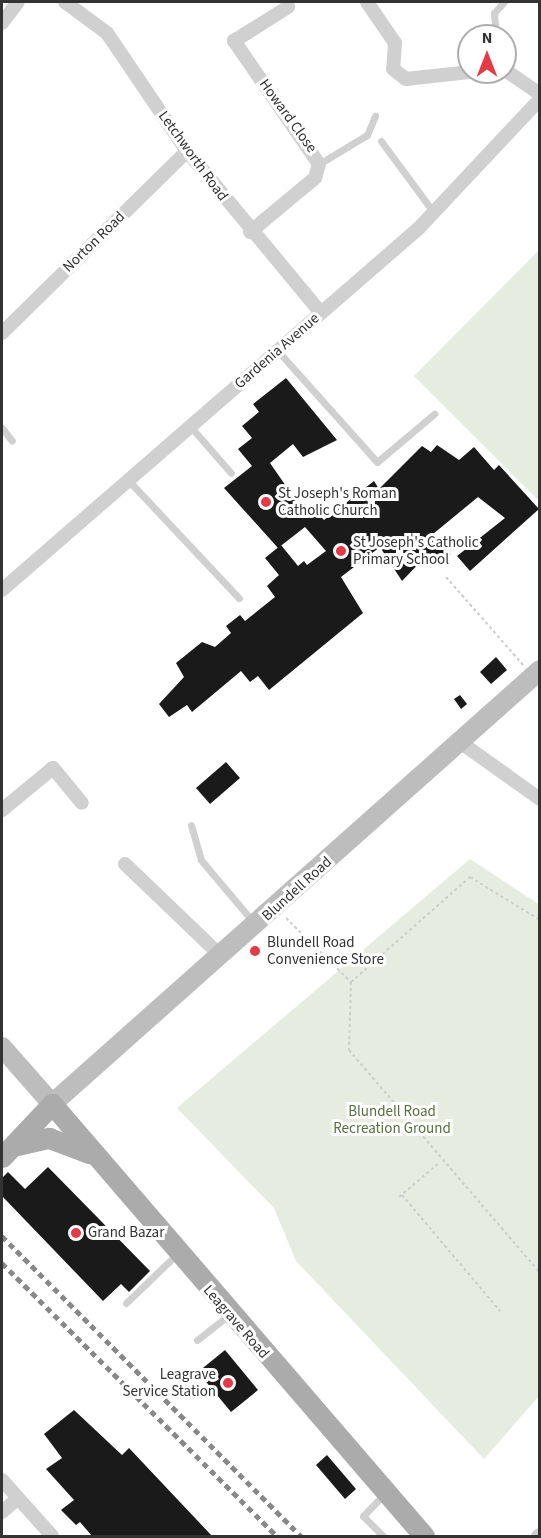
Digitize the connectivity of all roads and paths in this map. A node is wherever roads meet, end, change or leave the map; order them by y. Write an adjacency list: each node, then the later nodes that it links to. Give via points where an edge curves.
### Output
1 (18, 2): 6 (street)
2 (65, 2): 14 (street, Letchworth Road, via 107,33)
3 (367, 2): 8 (street, via 395,43 393,69 406,79)
4 (504, 2): 7 (lane, via 494,13)
5 (288, 7): 15 (street, Howard Close, via 234,41)
6 (2, 23)
7 (495, 24)
8 (457, 73)
9 (517, 78): 10 (street)
10 (540, 94)
11 (540, 99): 16 (street, Gardenia Avenue)
12 (375, 116): 15 (lane, via 367,135)
13 (381, 141): 16 (lane)
14 (187, 151): 17 (street, Letchworth Road); 19 (street, Norton Road)
15 (319, 164): 17 (street, Howard Close, via 315,178)
16 (434, 213): 18 (street, Gardenia Avenue)
17 (250, 232): 18 (street, Letchworth Road)
18 (321, 313): 20 (street, Gardenia Avenue)
19 (2, 333)
20 (277, 350): 21 (lane, via 377,462); 22 (street, Gardenia Avenue)
21 (434, 414)
22 (190, 426): 25 (lane); 26 (street, Gardenia Avenue)
23 (2, 428): 24 (lane)
24 (12, 441)
25 (231, 473)
26 (128, 480): 28 (street, Gardenia Avenue); 29 (lane)
27 (446, 577): 30 (path)
28 (2, 590)
29 (239, 598)
30 (536, 673): 31 (street, Blundell Road)
31 (460, 742): 32 (street); 39 (street, Blundell Road)
32 (540, 799)
33 (82, 803): 34 (street, via 53,768)
34 (2, 810)
35 (191, 825): 39 (lane, via 201,860)
36 (126, 864): 40 (street)
37 (279, 918): 41 (path, via 284,915)
38 (540, 920): 41 (path, via 470,878)
39 (256, 925): 40 (street, Blundell Road)
40 (221, 956): 43 (street, Blundell Road)
41 (351, 982): 46 (path, via 349,1050)
42 (2, 1047): 43 (street)
43 (52, 1104): 44 (main road); 45 (main road, Leagrave Road)
44 (6, 1152): 45 (main road, via 49,1138)
45 (95, 1156): 47 (main road, Leagrave Road)
46 (441, 1161): 48 (path); 50 (path, via 401,1196)
47 (177, 1252): 49 (lane); 51 (main road, Leagrave Road)
48 (540, 1273)
49 (126, 1303)
50 (500, 1311)
51 (230, 1314): 52 (lane); 54 (main road, Leagrave Road)
52 (197, 1340)
53 (2, 1480): 55 (street)
54 (384, 1494): 58 (lane, via 363,1516); 59 (main road, Leagrave Road)
55 (18, 1498): 56 (street); 57 (street)
56 (2, 1512)
57 (52, 1536)
58 (383, 1536)
59 (424, 1536)

